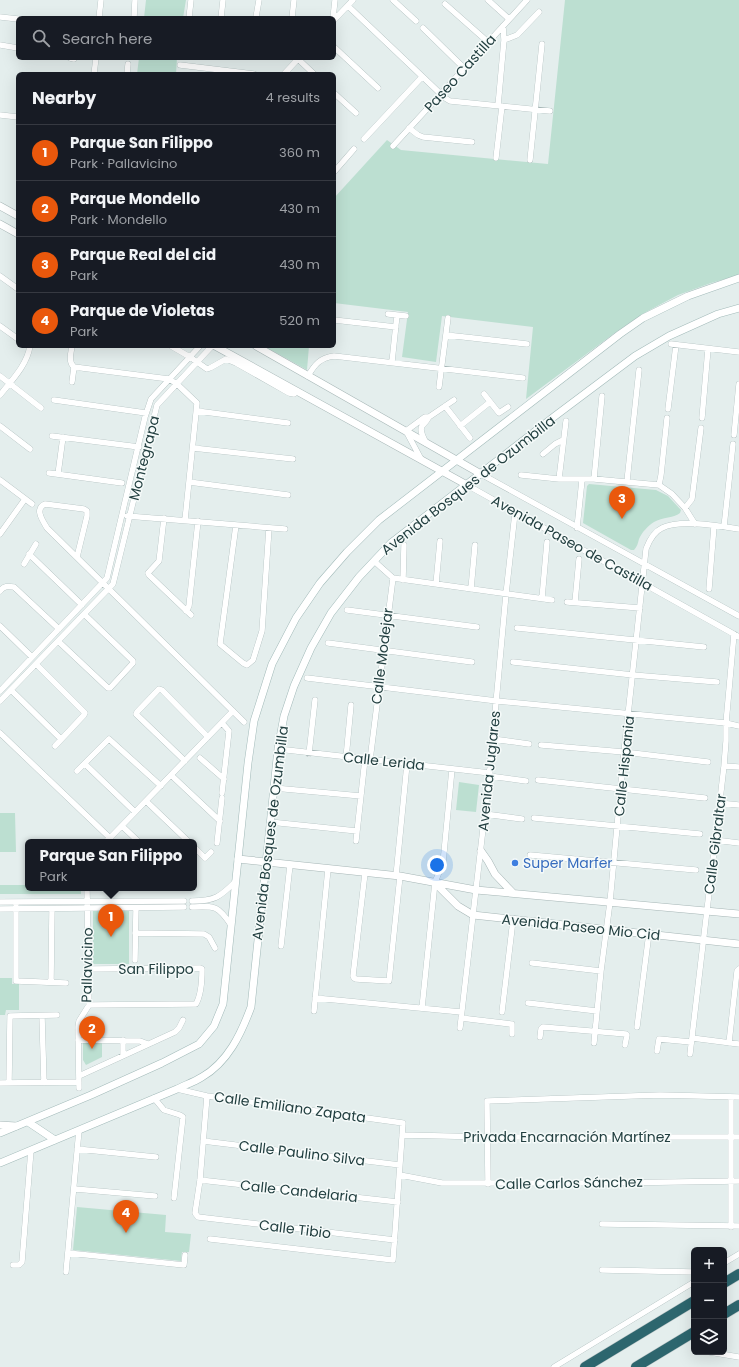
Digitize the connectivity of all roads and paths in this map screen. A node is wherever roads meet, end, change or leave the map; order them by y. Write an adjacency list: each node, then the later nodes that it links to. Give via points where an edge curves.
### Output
1 (101, 0): 15 (street)
2 (136, 0): 16 (street)
3 (191, 0): 17 (street)
4 (223, 0): 18 (street)
5 (259, 0): 19 (street)
6 (294, 0): 20 (street)
7 (335, 0): 21 (street)
8 (353, 0): 13 (street)
9 (393, 0): 26 (street)
10 (488, 0): 25 (street)
11 (527, 0): 25 (street, Paseo Castilla)
12 (445, 4): 30 (street)
13 (348, 6): 23 (street); 46 (street)
14 (539, 12): 29 (street, via 517,35)
15 (99, 16)
16 (134, 16)
17 (189, 16)
18 (221, 16)
19 (256, 16)
20 (292, 16)
21 (334, 16)
22 (0, 17): 24 (street)
23 (336, 17)
24 (16, 19)
25 (509, 19): 27 (street, Paseo Castilla)
26 (416, 21)
27 (503, 26): 29 (street); 30 (street, Paseo Castilla)
28 (423, 28): 40 (street)
29 (504, 40): 50 (street)
30 (488, 42): 40 (street, Paseo Castilla)
31 (542, 44): 51 (street)
32 (0, 45): 33 (street)
33 (16, 48)
34 (336, 49): 47 (street)
35 (96, 60): 41 (street)
36 (298, 60): 44 (street)
37 (300, 60): 45 (street)
38 (128, 64): 42 (street)
39 (180, 65): 43 (street)
40 (464, 68): 48 (street, Paseo Castilla)
41 (94, 72)
42 (127, 72)
43 (238, 72)
44 (286, 72)
45 (312, 72)
46 (422, 77): 48 (street); 57 (street)
47 (378, 88)
48 (440, 94): 50 (street, via 450,101); 56 (street, Paseo Castilla)
49 (336, 95): 53 (street)
50 (500, 106): 51 (street); 61 (street)
51 (535, 110): 52 (street); 62 (street)
52 (550, 111)
53 (356, 113)
54 (0, 114): 55 (street)
55 (16, 117)
56 (409, 128): 58 (street, via 423,137); 59 (street, Paseo Castilla)
57 (364, 139)
58 (472, 142)
59 (393, 146)
60 (354, 149): 63 (street)
61 (496, 158)
62 (530, 160)
63 (336, 170)
64 (0, 206): 65 (main road)
65 (16, 215)
66 (1, 226): 67 (main road)
67 (16, 233)
68 (0, 276): 70 (street)
69 (739, 278): 143 (main road, Avenida Bosques de Ozumbilla, via 688,296 643,318)
70 (16, 288)
71 (739, 308): 147 (main road, Avenida Bosques de Ozumbilla, via 718,314 669,336 635,356)
72 (388, 314): 73 (street)
73 (397, 315): 74 (street); 78 (street)
74 (406, 316)
75 (448, 318): 79 (street)
76 (336, 320): 78 (street)
77 (0, 326): 80 (street)
78 (396, 327): 95 (street)
79 (446, 335): 81 (street); 97 (street)
80 (16, 338)
81 (527, 344)
82 (29, 348): 104 (street, via 25,362)
83 (72, 348): 96 (street, via 70,364)
84 (174, 348): 93 (street)
85 (198, 348): 93 (street, Montegrapa)
86 (202, 348): 91 (street)
87 (212, 348): 91 (street, Montegrapa)
88 (218, 348): 108 (main road, Avenida Paseo de Castilla)
89 (259, 348): 100 (main road, Avenida Paseo de Castilla)
90 (708, 349): 92 (street); 118 (street, via 673,344); 122 (street)
91 (207, 352): 94 (street, Montegrapa)
92 (739, 352)
93 (190, 357): 94 (street); 102 (street, Montegrapa)
94 (197, 362): 105 (street, Montegrapa); 108 (street, via 207,369 226,359 289,394)
95 (392, 362): 97 (street); 100 (street, via 326,357 318,361)
96 (74, 367): 102 (street); 103 (street)
97 (441, 368): 101 (street); 107 (street)
98 (639, 370): 153 (street)
99 (0, 376): 104 (street)
100 (308, 376): 129 (main road, Avenida Paseo de Castilla)
101 (523, 378)
102 (169, 379): 105 (street); 120 (street, Montegrapa, via 151,399)
103 (72, 382)
104 (10, 383): 110 (street); 117 (street)
105 (177, 384): 119 (street, via 197,403); 164 (street, Montegrapa, via 157,405)
106 (739, 384): 130 (street)
107 (439, 387)
108 (297, 391): 142 (main road, Avenida Paseo de Castilla)
109 (484, 394): 114 (street)
110 (0, 395)
111 (602, 396): 150 (street)
112 (54, 400): 120 (street)
113 (454, 400): 115 (street)
114 (490, 402): 116 (street, via 499,413); 127 (street)
115 (445, 406): 126 (street, via 425,417); 127 (street)
116 (508, 407)
117 (41, 408)
118 (668, 410)
119 (197, 411): 124 (street); 138 (street)
120 (146, 413): 137 (street, Montegrapa)
121 (667, 418): 157 (street)
122 (702, 418)
123 (566, 421): 134 (street)
124 (288, 423)
125 (0, 426): 139 (street)
126 (418, 426): 129 (street); 135 (street)
127 (460, 426): 133 (street)
128 (701, 428): 161 (street, via 692,499)
129 (406, 431): 135 (main road, Avenida Paseo de Castilla); 142 (street)
130 (734, 435)
131 (52, 436): 132 (street)
132 (63, 437): 137 (street); 146 (street)
133 (470, 438)
134 (563, 440): 140 (street); 149 (street)
135 (426, 443): 143 (main road, Avenida Paseo de Castilla)
136 (733, 444): 171 (street)
137 (139, 447): 163 (street, Montegrapa)
138 (193, 448): 141 (street); 154 (street)
139 (30, 449)
140 (543, 454)
141 (293, 459)
142 (421, 459): 144 (main road, Avenida Paseo de Castilla)
143 (456, 460): 144 (main road, Avenida Bosques de Ozumbilla); 147 (main road, Avenida Paseo de Castilla)
144 (442, 471): 156 (main road, Avenida Paseo de Castilla); 294 (main road, Avenida Bosques de Ozumbilla, via 379,520 347,552 320,583 296,618 272,664 254,721)
145 (48, 473): 146 (street)
146 (58, 474): 155 (street)
147 (481, 474): 156 (main road, Avenida Bosques de Ozumbilla); 173 (street, Avenida Paseo de Castilla)
148 (521, 475): 149 (street)
149 (559, 479): 152 (street)
150 (594, 479): 152 (street); 153 (street)
151 (0, 480): 159 (street)
152 (582, 480): 173 (street)
153 (627, 481): 157 (street)
154 (189, 482): 158 (street); 166 (street)
155 (122, 483)
156 (467, 485): 162 (street, Avenida Paseo de Castilla); 185 (main road, Avenida Bosques de Ozumbilla, via 391,543)
157 (659, 485): 161 (street)
158 (288, 495)
159 (25, 499): 160 (street); 176 (street)
160 (32, 504)
161 (685, 508): 168 (street)
162 (515, 513): 190 (street, Avenida Paseo de Castilla); 197 (street, Avenida Juglares)
163 (122, 515): 164 (street); 191 (street, Montegrapa, via 107,578)
164 (130, 516): 165 (street); 193 (street, Montegrapa, via 113,584)
165 (164, 518): 166 (street); 167 (street, via 159,561 148,573 188,613)
166 (185, 520): 167 (street)
167 (198, 521): 169 (street)
168 (695, 524): 170 (street, Calle Hispania); 187 (street, Calle Hispania, via 661,528 649,540)
169 (236, 525): 172 (street); 172 (street, via 220,644 247,665 253,660 262,631)
170 (714, 526): 171 (street, Calle Hispania); 195 (street)
171 (724, 527): 175 (street, Calle Hispania)
172 (269, 528): 174 (street)
173 (577, 528): 187 (street, Avenida Paseo de Castilla)
174 (286, 529)
175 (739, 529)
176 (0, 534)
177 (440, 541): 192 (street)
178 (547, 542): 198 (street)
179 (36, 544): 182 (street)
180 (404, 545): 189 (street)
181 (475, 545): 194 (street)
182 (29, 554): 186 (street); 202 (street)
183 (77, 557): 183 (street, via 87,512 84,509 42,504 40,513 47,528); 191 (street)
184 (579, 559): 201 (street)
185 (374, 561): 188 (street); 245 (main road, Avenida Bosques de Ozumbilla, via 331,613 311,648 284,716)
186 (24, 564)
187 (644, 564): 190 (street, Calle Hispania); 207 (street, Avenida Paseo de Castilla)
188 (392, 578): 189 (street); 206 (street, Calle Modejar)
189 (403, 580): 192 (street)
190 (642, 582): 203 (street, Calle Hispania); 212 (street, Avenida Paseo de Castilla)
191 (103, 583): 193 (street); 202 (street)
192 (436, 584): 194 (street)
193 (109, 588): 205 (street); 232 (street)
194 (470, 589): 197 (street)
195 (709, 589)
196 (0, 591): 211 (street, via 8,586 14,587)
197 (506, 594): 198 (street); 230 (street, Avenida Juglares)
198 (542, 598): 199 (street)
199 (552, 600)
200 (567, 602): 201 (street)
201 (575, 602): 203 (street)
202 (82, 605): 211 (street)
203 (640, 608): 214 (street, Calle Hispania)
204 (347, 610): 206 (street)
205 (84, 614): 213 (street); 213 (street, via 133,661 110,688)
206 (387, 615): 209 (street); 217 (street, Calle Modejar)
207 (739, 616)
208 (0, 626): 218 (street)
209 (477, 627)
210 (517, 628): 214 (street)
211 (59, 629): 218 (street)
212 (737, 635): 236 (street, Calle Gibraltar)
213 (58, 640): 221 (street)
214 (636, 641): 216 (street); 222 (street, Calle Hispania)
215 (328, 643): 217 (street)
216 (704, 647)
217 (383, 649): 219 (street); 225 (street, Calle Modejar)
218 (32, 657): 227 (street)
219 (472, 662)
220 (513, 662): 222 (street)
221 (36, 664): 226 (street); 240 (street, via 85,713)
222 (633, 675): 224 (street); 233 (street, Calle Hispania)
223 (307, 678): 225 (street)
224 (717, 682)
225 (378, 686): 230 (street); 250 (street, Calle Modejar)
226 (11, 690): 229 (street); 240 (street)
227 (0, 691)
228 (315, 700): 247 (street)
229 (0, 701)
230 (497, 701): 233 (street); 241 (street, Avenida Juglares)
231 (350, 705): 249 (street)
232 (233, 711): 234 (street); 235 (street)
233 (629, 714): 236 (street); 246 (street, Calle Hispania)
234 (244, 722)
235 (222, 723): 239 (street); 261 (street, via 229,731)
236 (726, 723): 237 (street); 255 (street, Calle Gibraltar)
237 (739, 726)
238 (0, 733): 282 (street)
239 (208, 737): 251 (street); 251 (street, via 162,690 159,689 153,695 136,714)
240 (61, 739): 243 (street)
241 (493, 739): 242 (street); 260 (street, Avenida Juglares)
242 (529, 744)
243 (55, 746)
244 (542, 746): 246 (street)
245 (278, 750): 247 (street, Calle Lerida); 265 (main road, Avenida Bosques de Ozumbilla)
246 (624, 752): 252 (street); 266 (street, Calle Hispania)
247 (309, 754): 249 (street, Calle Lerida)
248 (200, 758): 261 (street)
249 (346, 758): 250 (street, Calle Lerida)
250 (367, 760): 254 (street, Calle Lerida); 267 (street, Calle Modejar)
251 (185, 761): 259 (street)
252 (708, 762)
253 (84, 764): 258 (street); 264 (street, via 109,739); 272 (street)
254 (407, 764): 257 (street, Calle Lerida); 301 (street)
255 (724, 766): 256 (street); 270 (street, Calle Gibraltar)
256 (739, 767)
257 (452, 769): 260 (street, Calle Lerida); 303 (street, via 443,863)
258 (77, 771)
259 (171, 775): 264 (street); 276 (street)
260 (489, 775): 263 (street, Calle Lerida); 273 (street, Avenida Juglares)
261 (224, 779): 276 (street)
262 (538, 780): 266 (street)
263 (526, 781)
264 (161, 786): 269 (street)
265 (274, 788): 267 (street); 277 (main road, Avenida Bosques de Ozumbilla)
266 (621, 789): 268 (street); 278 (street, Calle Hispania)
267 (361, 796): 280 (street, Calle Modejar)
268 (705, 798)
269 (146, 801): 272 (street); 285 (street)
270 (719, 803): 271 (street); 286 (street, Calle Gibraltar)
271 (739, 805)
272 (135, 812): 279 (street)
273 (485, 814): 275 (street); 291 (street, Avenida Juglares)
274 (534, 818): 278 (street)
275 (522, 819)
276 (220, 821): 288 (street)
277 (270, 822): 280 (street); 295 (main road, Avenida Bosques de Ozumbilla)
278 (618, 825): 281 (street); 296 (street, Calle Hispania)
279 (122, 826): 283 (street); 284 (street)
280 (357, 831): 287 (street, Calle Modejar)
281 (700, 834)
282 (107, 839)
283 (109, 839)
284 (136, 839)
285 (186, 839)
286 (715, 840): 289 (street); 321 (street, Calle Gibraltar)
287 (356, 841)
288 (217, 843)
289 (739, 843)
290 (197, 850): 292 (street, via 205,858)
291 (481, 851): 304 (street, Avenida Juglares); 306 (main road, via 495,874)
292 (211, 852)
293 (530, 855): 296 (street)
294 (238, 859): 295 (main road, Avenida Paseo Mio Cid); 302 (main road, Avenida Bosques de Ozumbilla)
295 (266, 862): 297 (main road, Avenida Paseo Mio Cid); 371 (main road, Avenida Bosques de Ozumbilla, via 251,1007 242,1032 225,1058 203,1076)
296 (614, 863): 299 (street); 311 (street, Calle Hispania)
297 (290, 865): 298 (main road, Avenida Paseo Mio Cid); 331 (street)
298 (328, 869): 300 (main road, Avenida Paseo Mio Cid); 340 (street)
299 (696, 870)
300 (365, 873): 301 (main road, Avenida Paseo Mio Cid); 301 (street, via 353,976 356,979 389,981)
301 (398, 876): 303 (main road, Avenida Paseo Mio Cid)
302 (236, 881): 314 (street, via 221,895); 325 (main road, Avenida Bosques de Ozumbilla)
303 (435, 882): 304 (main road, Avenida Paseo Mio Cid); 323 (main road, Avenida Paseo Mio Cid, via 458,906); 343 (street)
304 (476, 890): 306 (main road, Avenida Paseo Mio Cid); 323 (street, Avenida Juglares)
305 (87, 891): 308 (street, Pallavicino)
306 (513, 893): 311 (main road, Avenida Paseo Mio Cid)
307 (16, 901): 308 (street); 310 (street); 319 (street)
308 (88, 901): 312 (street); 315 (street, Pallavicino)
309 (192, 901): 314 (street)
310 (0, 902)
311 (610, 902): 321 (main road, Avenida Paseo Mio Cid); 326 (street, Calle Hispania)
312 (174, 904): 313 (street); 316 (street)
313 (184, 904)
314 (200, 904): 317 (street); 325 (street, via 224,913)
315 (88, 908): 316 (street); 320 (street); 335 (street, Pallavicino)
316 (136, 908): 327 (street)
317 (192, 908)
318 (0, 909): 319 (street)
319 (16, 909): 320 (street); 338 (street, via 16,981)
320 (52, 909): 338 (street)
321 (707, 912): 322 (main road, Avenida Paseo Mio Cid); 329 (street, Calle Gibraltar)
322 (739, 914)
323 (473, 915): 324 (main road, Avenida Paseo Mio Cid); 347 (street, Avenida Juglares)
324 (513, 920): 326 (main road, Avenida Paseo Mio Cid); 346 (street)
325 (231, 925): 376 (main road, Avenida Bosques de Ozumbilla, via 223,1004 214,1026 199,1044)
326 (607, 929): 328 (main road, Avenida Paseo Mio Cid); 337 (street, Calle Hispania)
327 (135, 933): 332 (street, via 204,934 209,937); 333 (street)
328 (649, 933): 329 (main road, Avenida Paseo Mio Cid); 351 (street)
329 (704, 940): 330 (main road, Avenida Paseo Mio Cid); 358 (street, Calle Gibraltar)
330 (739, 944)
331 (281, 946)
332 (215, 948)
333 (135, 960)
334 (532, 963): 337 (street)
335 (88, 969): 342 (street, Pallavicino); 342 (street, San Filippo, via 202,969 196,1004)
336 (739, 969): 360 (street)
337 (601, 971): 344 (street, Calle Hispania)
338 (51, 982): 339 (street)
339 (66, 983)
340 (315, 998): 343 (street); 345 (street)
341 (528, 1003): 344 (street)
342 (89, 1005): 356 (street, Pallavicino, via 79,1021)
343 (422, 1008): 347 (street)
344 (597, 1011): 353 (street, Calle Hispania)
345 (314, 1012)
346 (502, 1012)
347 (461, 1015): 352 (street, Avenida Juglares); 354 (street, via 512,1024)
348 (42, 1016): 349 (street); 369 (street, via 9,1018); 370 (street)
349 (57, 1016)
350 (183, 1020): 361 (street, via 175,1032)
351 (636, 1027)
352 (460, 1028)
353 (595, 1032): 355 (street, via 543,1027); 359 (street, Calle Hispania); 363 (street, via 626,1034)
354 (512, 1034)
355 (540, 1037)
356 (78, 1040): 357 (street); 367 (street, Pallavicino)
357 (123, 1040): 361 (street); 366 (street)
358 (692, 1040): 360 (street); 364 (street, via 661,1038); 365 (street, Calle Gibraltar)
359 (594, 1043)
360 (728, 1043): 362 (street)
361 (148, 1044): 366 (street)
362 (739, 1044)
363 (625, 1045)
364 (657, 1051)
365 (690, 1054)
366 (123, 1055): 367 (street)
367 (79, 1082): 370 (street)
368 (0, 1083): 369 (street)
369 (9, 1083): 370 (street)
370 (44, 1083)
371 (177, 1089): 372 (street, Calle Emiliano Zapata); 375 (main road, Avenida Bosques de Ozumbilla)
372 (207, 1096): 381 (street, Calle Emiliano Zapata, via 403,1123); 386 (street)
373 (731, 1097): 374 (street); 382 (street, via 660,1095 487,1101); 383 (street)
374 (739, 1097)
375 (154, 1098): 379 (main road, Avenida Bosques de Ozumbilla); 399 (street, via 164,1110 183,1117)
376 (28, 1122): 378 (main road, Avenida Bosques de Ozumbilla); 385 (main road)
377 (0, 1125): 378 (main road)
378 (16, 1126): 380 (main road, Avenida Bosques de Ozumbilla)
379 (79, 1130): 385 (main road, Avenida Bosques de Ozumbilla); 387 (street)
380 (0, 1133)
381 (402, 1135): 382 (street, Privada Encarnación Martínez); 391 (street)
382 (487, 1137): 383 (street, Privada Encarnación Martínez); 396 (street)
383 (731, 1137): 384 (street, Privada Encarnación Martínez); 394 (street)
384 (739, 1137)
385 (55, 1140): 388 (main road, Avenida Bosques de Ozumbilla)
386 (203, 1142): 391 (street, Calle Paulino Silva); 393 (street)
387 (77, 1149): 389 (street); 397 (street)
388 (31, 1150): 390 (main road, Avenida Bosques de Ozumbilla); 410 (street, via 22,1262)
389 (156, 1157)
390 (0, 1164)
391 (400, 1165): 392 (street)
392 (400, 1175): 396 (street, Calle Carlos Sánchez, via 442,1183); 400 (street)
393 (200, 1180): 400 (street, Calle Candelaria); 405 (street, Calle Tibio, via 195,1213 198,1217)
394 (732, 1181): 395 (street, Calle Carlos Sánchez); 396 (street, Calle Carlos Sánchez); 403 (street)
395 (739, 1181)
396 (488, 1184)
397 (75, 1189): 398 (street); 406 (street)
398 (154, 1196)
399 (174, 1198)
400 (398, 1202): 405 (street)
401 (602, 1224): 403 (street)
402 (739, 1226): 403 (street)
403 (731, 1227)
404 (210, 1239): 405 (street, via 393,1260)
405 (395, 1240)
406 (68, 1253): 408 (street, via 184,1265); 412 (street)
407 (739, 1254): 409 (street)
408 (185, 1256)
409 (727, 1261)
410 (13, 1265)
411 (602, 1270): 413 (street)
412 (66, 1272)
413 (691, 1272)
414 (739, 1274): 415 (highway)
415 (727, 1281)
416 (692, 1283): 423 (street)
417 (691, 1303): 424 (highway)
418 (739, 1305): 419 (highway)
419 (727, 1312)
420 (691, 1334): 425 (highway)
421 (727, 1355): 422 (street)
422 (739, 1357)
423 (554, 1367)
424 (585, 1367)
425 (636, 1367)

